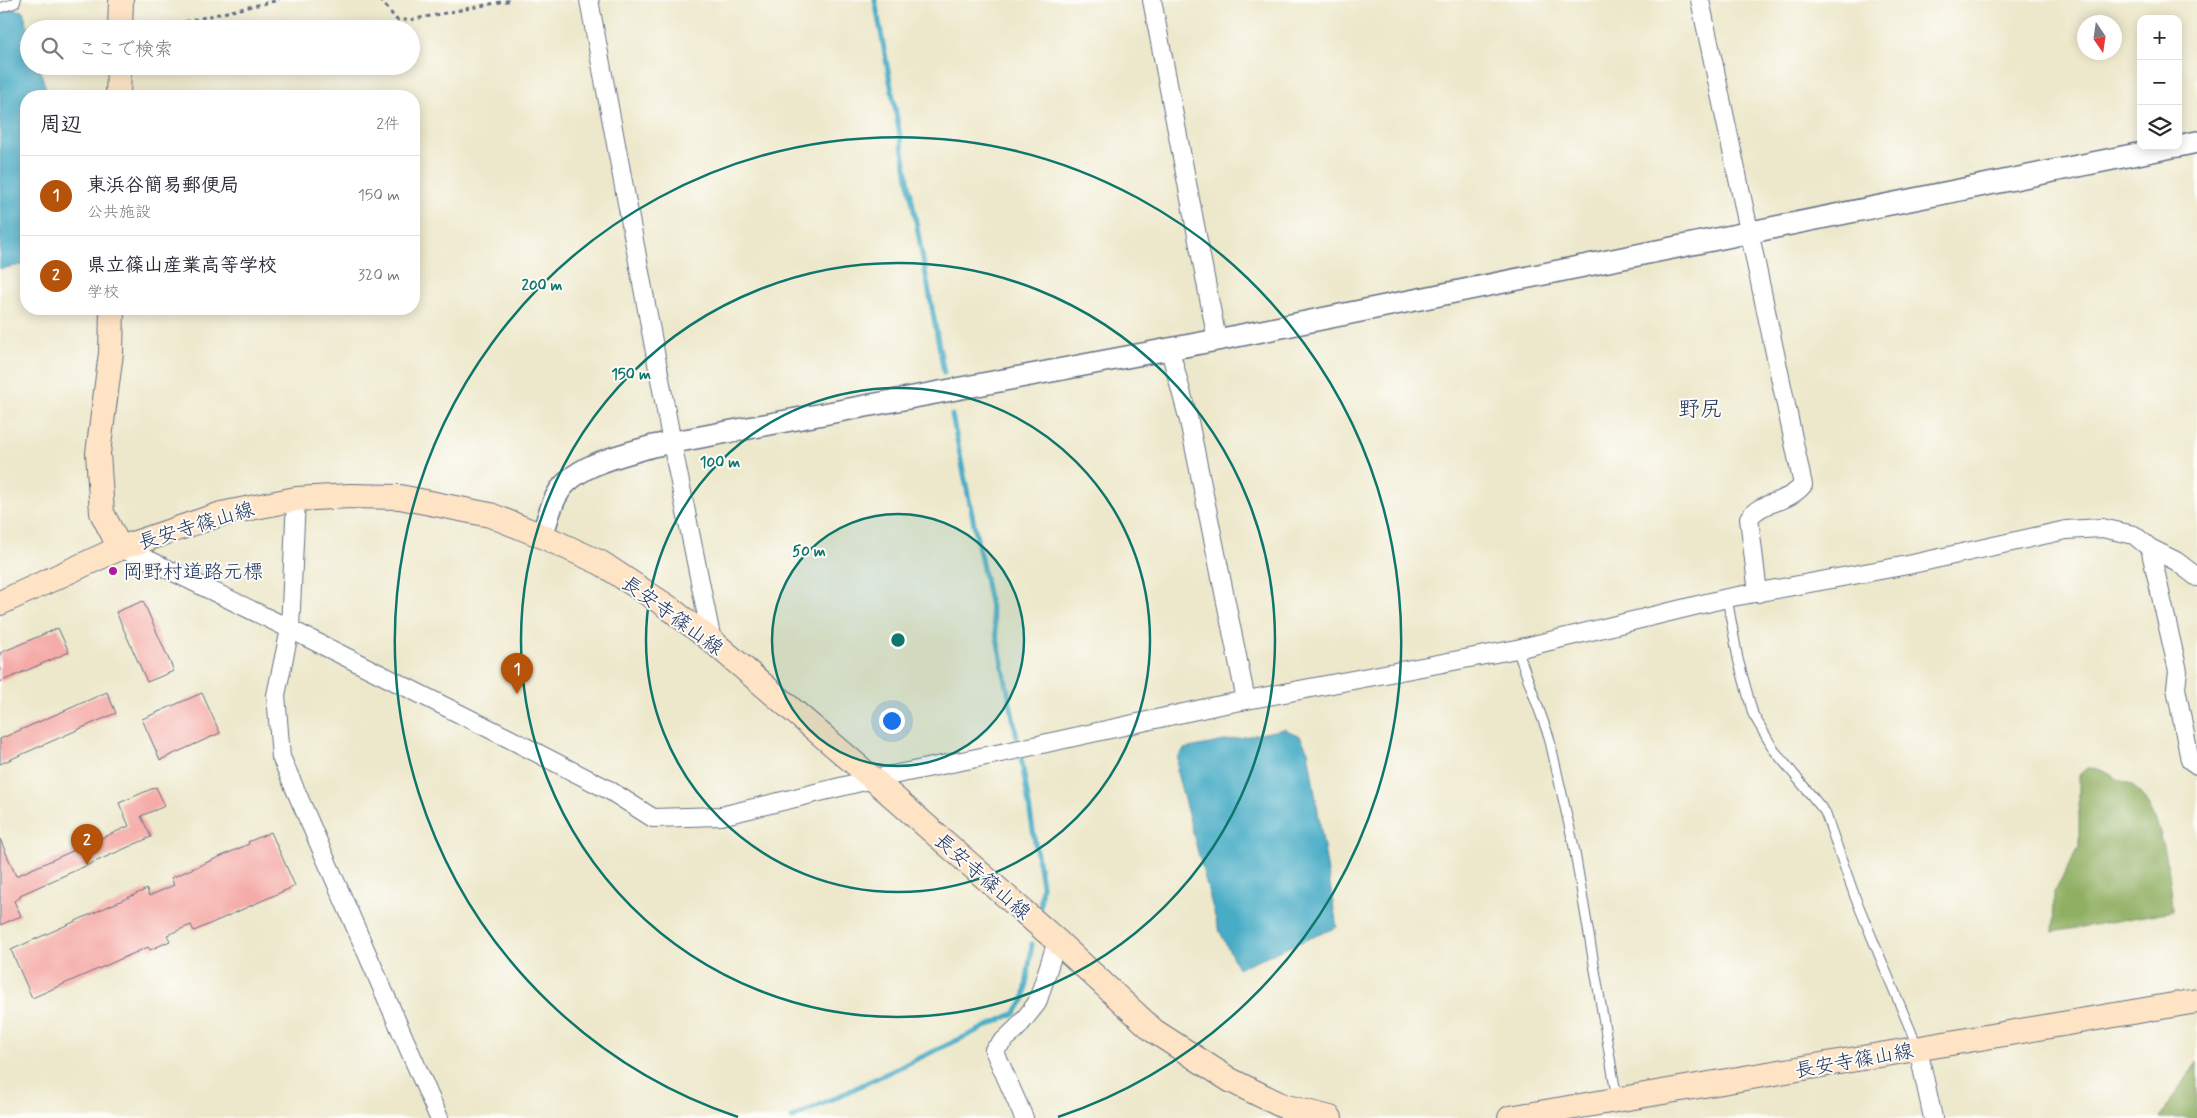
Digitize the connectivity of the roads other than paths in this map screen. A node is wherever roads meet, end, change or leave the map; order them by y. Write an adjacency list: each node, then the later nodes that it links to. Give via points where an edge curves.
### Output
1 (16, 0): 6 (lane)
2 (121, 0): 7 (main road)
3 (589, 0): 17 (street)
4 (1152, 0): 15 (street)
5 (1700, 0): 13 (street)
6 (0, 8)
7 (120, 20)
8 (119, 75): 9 (main road)
9 (118, 90)
10 (2197, 142): 11 (street)
11 (2182, 145)
12 (2159, 150): 13 (street)
13 (1750, 234): 15 (street); 23 (street, via 1803,485 1796,494 1755,510 1749,518)
14 (112, 315): 20 (main road, 長安寺篠山線, via 111,353 98,453 102,513)
15 (1217, 340): 16 (street)
16 (1170, 350): 17 (street); 29 (street, via 1189,421)
17 (672, 443): 19 (street, via 607,460 573,476 557,494); 27 (street)
18 (296, 498): 19 (main road, 長安寺篠山線, via 400,497 490,515); 20 (main road, 長安寺篠山線, via 221,514); 26 (street)
19 (542, 536): 27 (main road, 長安寺篠山線, via 601,563 668,607)
20 (120, 548): 25 (main road); 26 (street)
21 (2150, 548): 22 (street, via 2176,560); 23 (street, via 2134,535 2102,528 2066,530 1908,565); 30 (street, via 2178,671 2176,688 2190,760)
22 (2197, 577)
23 (1758, 593): 24 (street)
24 (1727, 598): 28 (street); 34 (lane, via 1738,660 1753,714 1774,750 1825,812 1855,897)
25 (0, 603)
26 (290, 629): 31 (street, via 609,790 653,818 721,816); 37 (street, via 276,695 281,757)
27 (712, 641): 31 (main road, 長安寺篠山線)
28 (1517, 649): 29 (street); 35 (lane, via 1549,737 1572,838)
29 (1246, 700): 31 (street)
30 (2197, 765)
31 (873, 779): 32 (main road, 長安寺篠山線)
32 (1057, 941): 38 (street, via 1037,1003 994,1050); 39 (main road, 長安寺篠山線, via 1154,1031 1169,1041 1230,1080 1283,1106)
33 (2197, 1001): 34 (main road, 長安寺篠山線)
34 (1918, 1049): 35 (main road, 長安寺篠山線); 41 (street)
35 (1616, 1099): 36 (main road, 長安寺篠山線)
36 (1538, 1116): 40 (main road, 長安寺篠山線)
37 (439, 1118)
38 (1024, 1118)
39 (1330, 1118)
40 (1510, 1118)
41 (1933, 1118)

